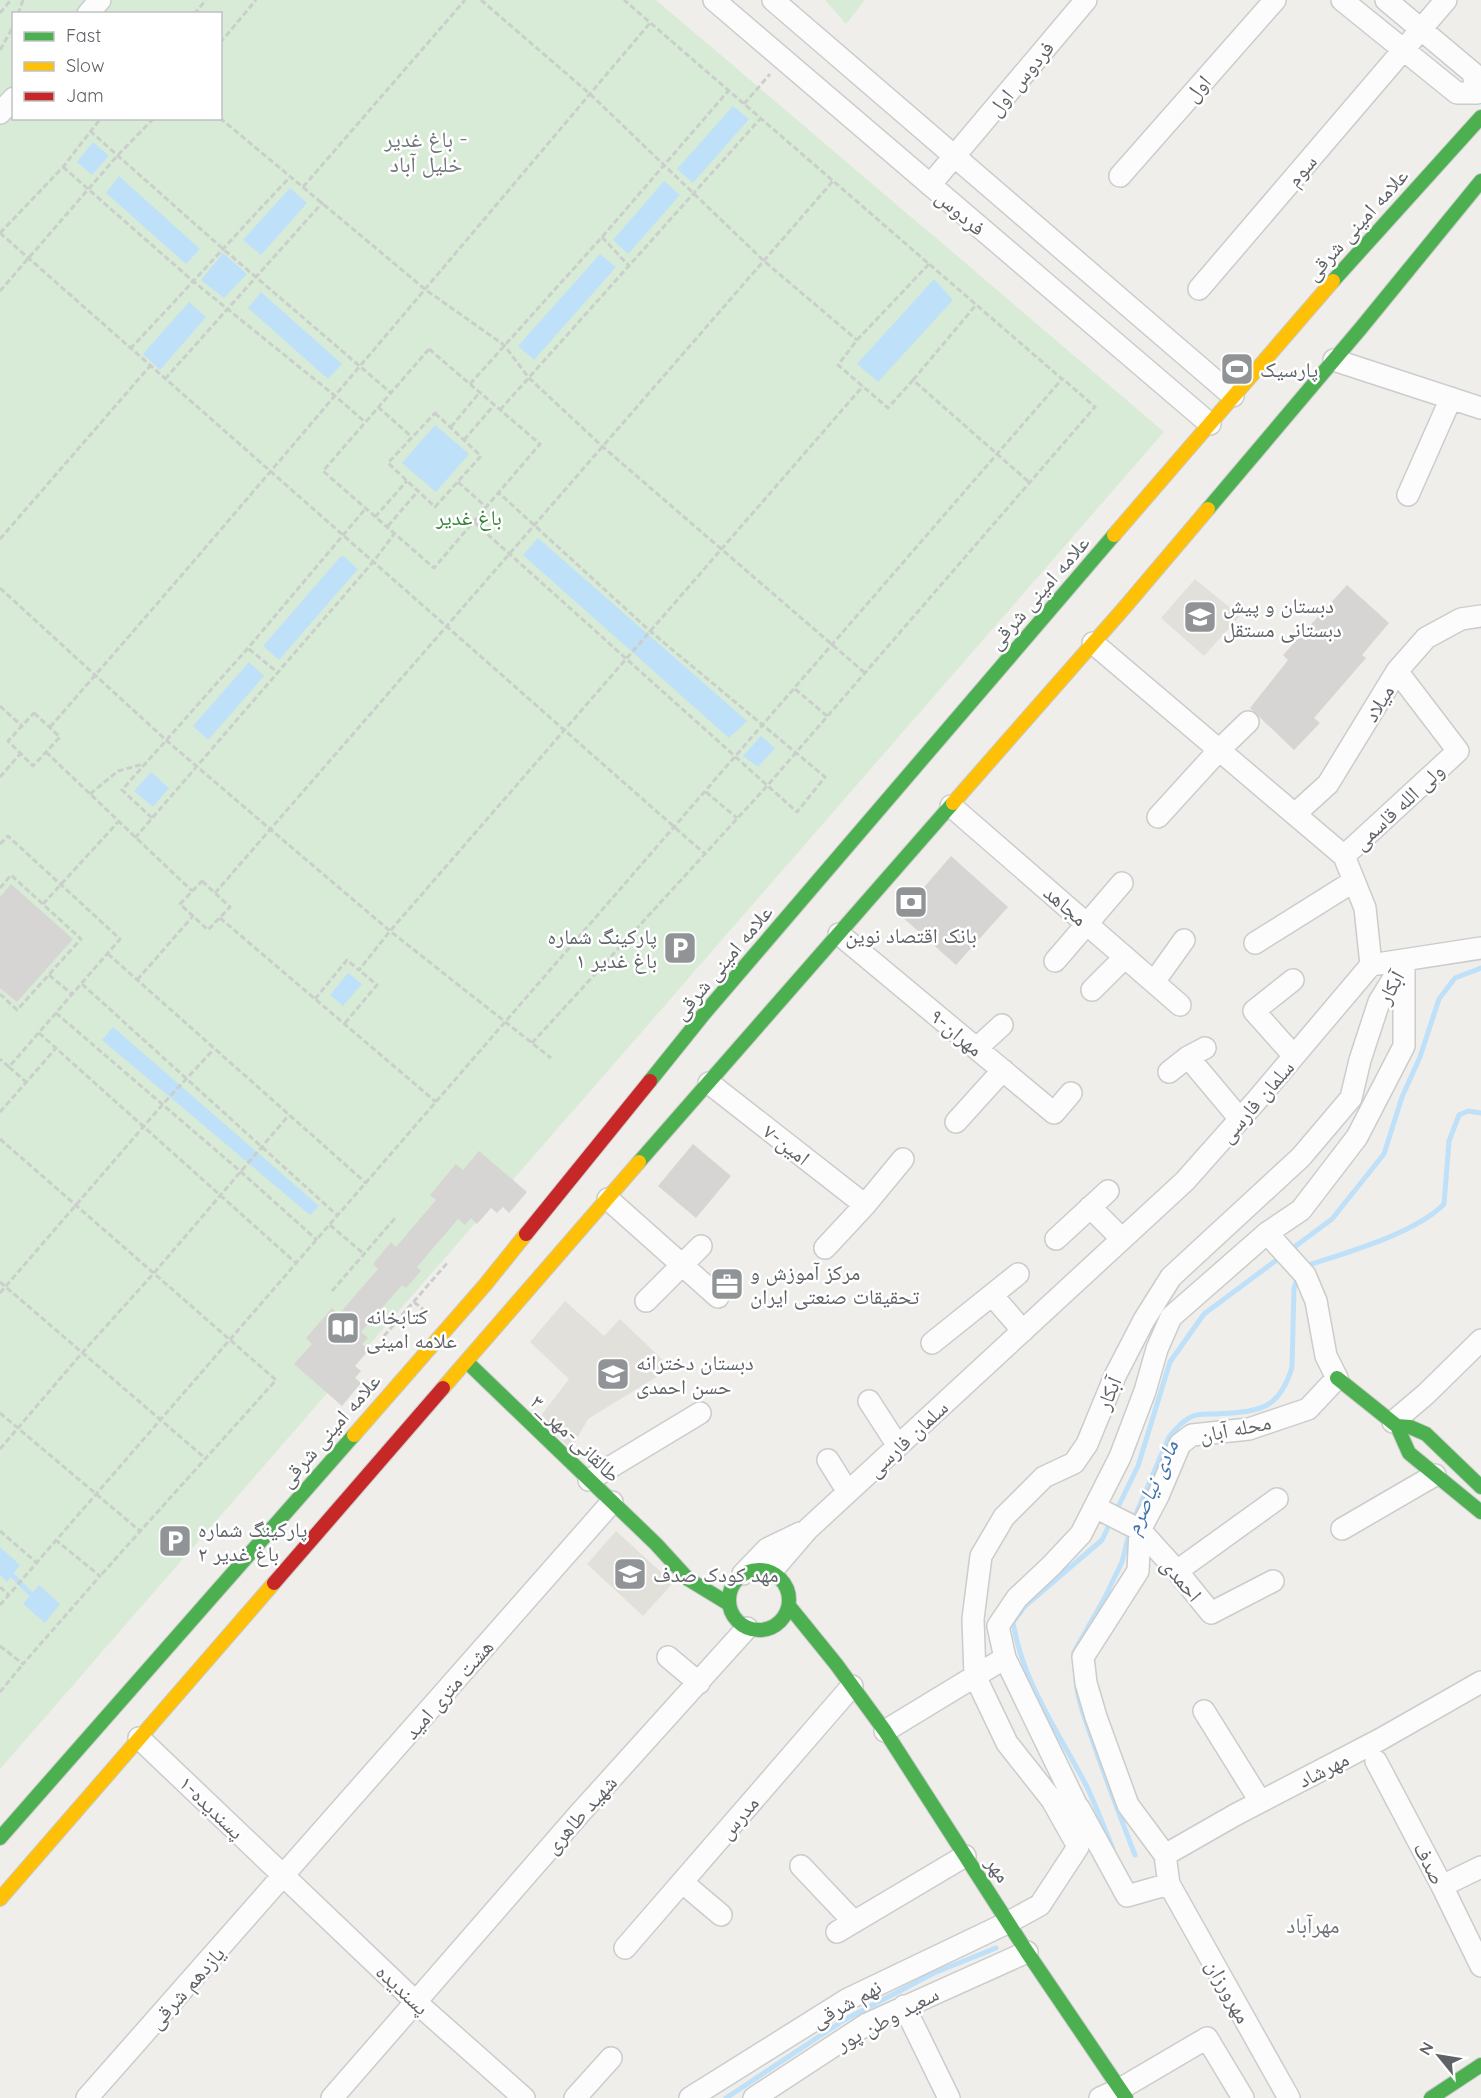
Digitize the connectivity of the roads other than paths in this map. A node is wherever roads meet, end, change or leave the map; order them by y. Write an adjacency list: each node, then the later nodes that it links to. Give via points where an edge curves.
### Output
1 (100, 0): 9 (street)
2 (714, 0): 18 (street, فردوس)
3 (773, 0): 15 (street, فردوس)
4 (1086, 0): 15 (street, فردوس اول)
5 (1275, 0): 16 (street, اول)
6 (1342, 0): 11 (street)
7 (1386, 0): 10 (street)
8 (1446, 0): 10 (street, سوم)
9 (90, 12)
10 (1422, 29): 11 (street, سوم); 11 (street, via 1473,73 1477,93 1457,93)
11 (1403, 50): 19 (street, سوم)
12 (12, 100): 13 (street)
13 (0, 113)
14 (1481, 117): 21 (main road, علامه امینی شرقی)
15 (954, 156): 18 (street, فردوس اول); 21 (street, فردوس)
16 (1120, 176)
17 (1481, 181): 20 (main road)
18 (930, 185): 24 (street, فردوس)
19 (1199, 289)
20 (1334, 360): 22 (street); 27 (main road)
21 (1233, 396): 24 (main road, علامه امینی شرقی)
22 (1451, 398): 23 (street); 25 (street)
23 (1481, 408)
24 (1210, 424): 118 (main road, علامه امینی شرقی, via 485,1285)
25 (1408, 495)
26 (1481, 616): 28 (street, میلاد, via 1461,619 1426,638)
27 (1093, 643): 30 (street); 31 (main road)
28 (1397, 671): 32 (street, میلاد, via 1328,784); 34 (street, ولی الله قاسمی, via 1458,751)
29 (1248, 722): 30 (street)
30 (1219, 750): 32 (street); 33 (street)
31 (951, 806): 37 (street, مجاهد); 38 (main road)
32 (1295, 814): 34 (street)
33 (1158, 817)
34 (1344, 856): 35 (street)
35 (1354, 881): 40 (street); 45 (street, via 1365,908)
36 (1122, 883): 37 (street)
37 (1088, 925): 42 (street, مجاهد); 43 (street)
38 (839, 934): 51 (street, ۹-مهران); 55 (main road, via 746,1029)
39 (1184, 940): 47 (street)
40 (1255, 943)
41 (1481, 948): 44 (street, آبکار)
42 (1125, 957): 47 (street, مجاهد); 48 (street)
43 (1055, 961)
44 (1404, 961): 45 (street, آبکار); 64 (street, آبکار, via 1404,1046 1382,1092 1358,1137 1326,1181 1301,1210); 108 (street, آبکار, via 1380,1002 1351,1098 1301,1157 1171,1277 1144,1320 1087,1444 1074,1463 1044,1477 1004,1517 981,1556 973,1619)
45 (1371, 965): 52 (street, سلمان فارسی)
46 (1293, 980): 52 (street, via 1254,1011)
47 (1154, 982): 49 (street, مجاهد)
48 (1092, 990)
49 (1180, 1005)
50 (1002, 1025): 51 (street)
51 (977, 1048): 53 (street, ۹-مهران)
52 (1294, 1056): 57 (street, سلمان فارسی)
53 (1003, 1070): 56 (street, ۹-مهران, via 1054,1113); 58 (street)
54 (1169, 1072): 57 (street, via 1197,1052)
55 (709, 1083): 61 (main road); 62 (street, ۷-امین)
56 (1071, 1093)
57 (1240, 1119): 66 (street, سلمان فارسی, via 1185,1181)
58 (956, 1122)
59 (903, 1159): 62 (street)
60 (1108, 1191): 63 (street)
61 (608, 1199): 69 (street); 77 (main road)
62 (865, 1205): 68 (street)
63 (1090, 1207): 65 (street); 66 (street)
64 (1267, 1233): 78 (street, via 1305,1275 1316,1301 1326,1356); 90 (street, آبکار, via 1171,1317 1119,1457)
65 (1056, 1239)
66 (1122, 1239): 74 (street, سلمان فارسی)
67 (701, 1246): 69 (street)
68 (825, 1248)
69 (682, 1265): 72 (street); 73 (street)
70 (1018, 1274): 71 (street)
71 (992, 1295): 74 (street); 76 (street)
72 (718, 1298)
73 (646, 1301)
74 (1023, 1331): 82 (street, سلمان فارسی)
75 (1481, 1340): 81 (street)
76 (932, 1343)
77 (467, 1362): 85 (main road, ۳_طالقانی-مهر); 114 (main road)
78 (1337, 1378): 81 (main road); 94 (street, محله آبان, via 1308,1409 1249,1429 1192,1435 1180,1444)
79 (869, 1401): 82 (street)
80 (700, 1413): 85 (street)
81 (1395, 1424): 84 (main road, via 1409,1453); 86 (main road, via 1426,1434)
82 (898, 1446): 87 (street, سلمان فارسی)
83 (828, 1460): 87 (street)
84 (1435, 1476): 91 (main road); 93 (street)
85 (589, 1480): 89 (main road, ۳_طالقانی-مهر)
86 (1479, 1480)
87 (848, 1492): 92 (street, سلمان فارسی)
88 (1277, 1499): 97 (street)
89 (612, 1502): 95 (main road, ۳_طالقانی-مهر); 124 (street, هشت متری امید)
90 (1095, 1507): 94 (street, احمدی); 106 (street, آبکار, via 1081,1534 1017,1598 998,1626)
91 (1481, 1512)
92 (808, 1529): 98 (street, سلمان فارسی); 100 (street, سلمان فارسی, via 767,1549)
93 (1342, 1529)
94 (1140, 1530): 97 (street, احمدی); 120 (street, via 1138,1571 1083,1657 1096,1717 1128,1805)
95 (656, 1544): 96 (main road); 102 (main road, via 688,1579)
96 (696, 1565)
97 (1177, 1571): 101 (street, احمدی, via 1211,1613)
98 (771, 1572): 100 (main road, via 762,1569); 103 (main road, via 788,1589)
99 (721, 1576): 100 (main road)
100 (740, 1577): 102 (main road, via 731,1588)
101 (1273, 1581)
102 (729, 1604): 104 (main road, via 735,1619)
103 (789, 1606): 104 (main road, via 782,1620); 107 (main road, مهر)
104 (758, 1629): 107 (main road, مهر, via 794,1639); 110 (street, شهید طاهری)
105 (668, 1658): 110 (street)
106 (1005, 1658): 108 (street); 116 (street, آبکار)
107 (836, 1664): 111 (main road, مهر)
108 (975, 1676): 113 (street); 119 (street, آبکار, via 1007,1743 1052,1800)
109 (1481, 1682): 117 (street, مهرشاد)
110 (699, 1683): 134 (street, شهید طاهری, via 580,1813)
111 (852, 1686): 113 (main road, مهر); 125 (street, مدرس)
112 (1204, 1711): 117 (street)
113 (885, 1731): 121 (main road, مهر)
114 (140, 1738): 124 (street, ۱-پسندیده); 128 (main road)
115 (1376, 1761): 127 (street, صدف)
116 (1075, 1802): 119 (street, آبکار); 126 (street, via 1127,1896)
117 (1260, 1802): 120 (street, مهرشاد)
118 (0, 1838)
119 (1078, 1847): 130 (street, via 1040,1905)
120 (1165, 1855): 126 (street)
121 (964, 1856): 122 (street, via 845,1927); 130 (main road, مهر)
122 (801, 1866)
123 (1481, 1867): 127 (street)
124 (284, 1876): 134 (street, پسندیده); 140 (street, یازدهم شرقی)
125 (682, 1882): 129 (street); 131 (street, مدرس)
126 (1169, 1884): 149 (street, مهرورزان)
127 (1442, 1886): 133 (street, صدف)
128 (0, 1899)
129 (721, 1915)
130 (1009, 1922): 132 (main road, مهر); 144 (street, نهم شرقی, via 848,1999)
131 (625, 1948)
132 (1027, 1952): 135 (street, سعید وطن پور); 138 (main road, مهر)
133 (1481, 1966)
134 (417, 2003): 141 (street, شهید طاهری); 142 (street, پسندیده)
135 (904, 2006): 145 (street, سعید وطن پور, via 867,2024); 146 (street)
136 (611, 2058): 143 (street)
137 (1481, 2065): 139 (main road)
138 (1123, 2094): 147 (street); 148 (street, via 1207,2038)
139 (1436, 2097)
140 (87, 2098)
141 (332, 2098)
142 (524, 2098)
143 (575, 2098)
144 (690, 2098)
145 (754, 2098)
146 (949, 2098)
147 (1100, 2098)
148 (1243, 2098)
149 (1289, 2098)

